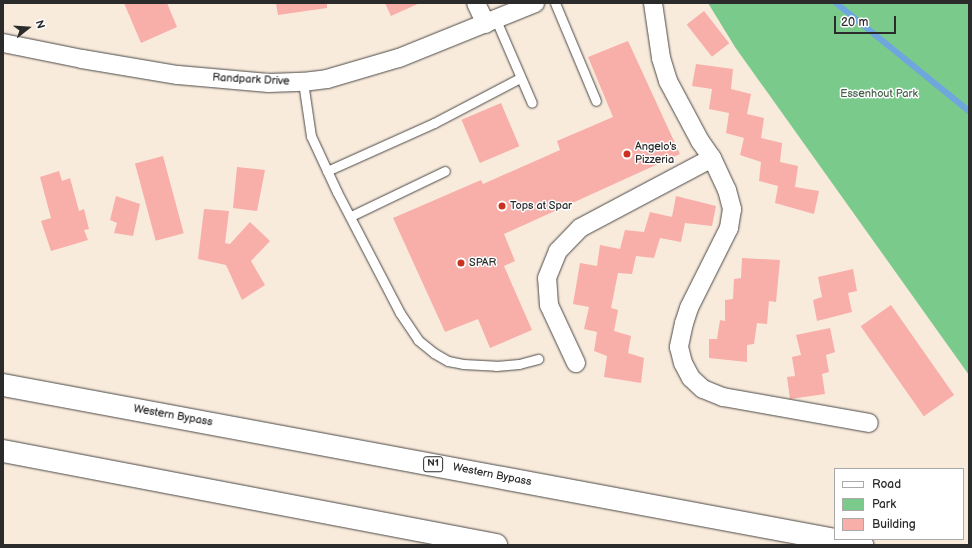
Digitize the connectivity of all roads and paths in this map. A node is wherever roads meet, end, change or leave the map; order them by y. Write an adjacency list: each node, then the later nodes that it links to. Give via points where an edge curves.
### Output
1 (476, 3): 5 (street)
2 (535, 3): 5 (street, Randpark Drive)
3 (555, 3): 9 (lane)
4 (653, 3): 11 (street, via 661,58 668,81)
5 (491, 22): 7 (lane); 8 (street, Randpark Drive, via 399,58 327,79)
6 (3, 43): 8 (street, Randpark Drive, via 178,75 269,83)
7 (520, 78): 10 (lane); 12 (lane, via 434,123)
8 (303, 82): 12 (lane, via 311,136)
9 (596, 101)
10 (532, 104)
11 (712, 158): 16 (street, via 580,228 558,251 547,278 549,305); 18 (street, via 727,190 732,209 729,228 689,308 678,347 691,378 703,389 723,397)
12 (327, 171): 14 (lane)
13 (445, 171): 14 (lane)
14 (351, 216): 15 (lane, via 400,313 418,340 434,353 448,361 496,366)
15 (538, 359)
16 (576, 363)
17 (3, 385): 20 (highway, Western Bypass / N1)
18 (869, 423)
19 (3, 451): 22 (highway)
20 (834, 540)
21 (835, 540): 23 (highway, Western Bypass / N1)
22 (496, 545)
23 (862, 545)

